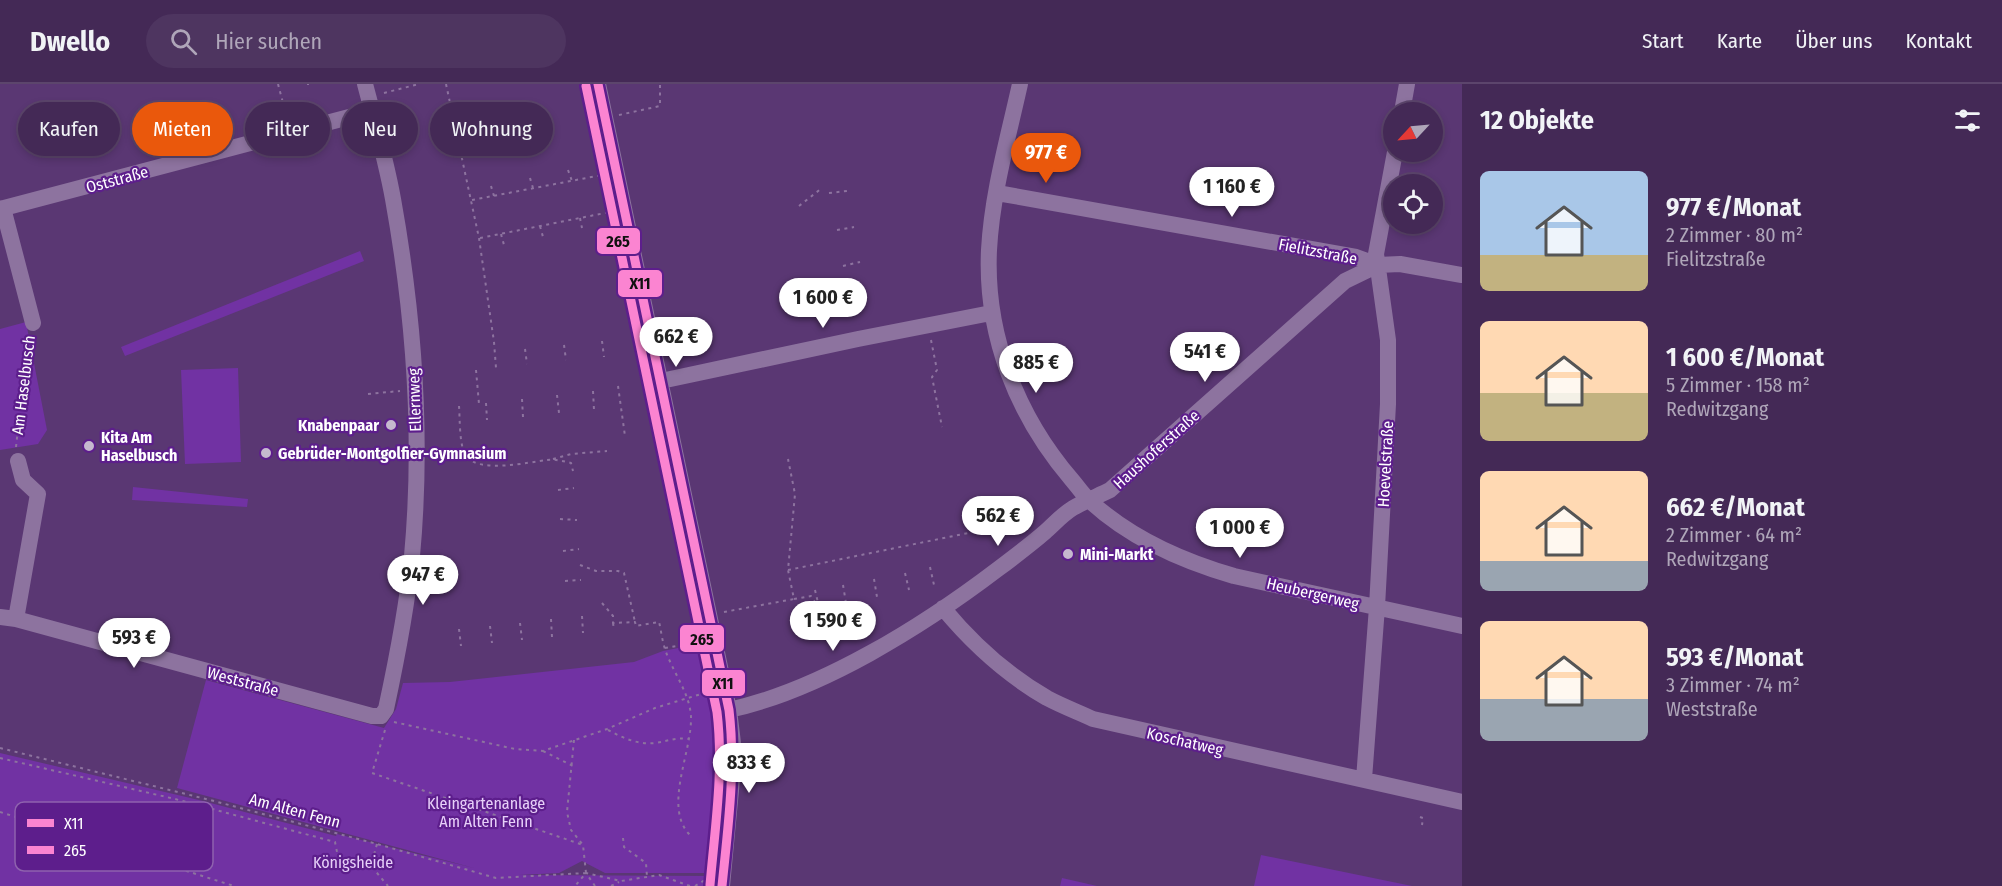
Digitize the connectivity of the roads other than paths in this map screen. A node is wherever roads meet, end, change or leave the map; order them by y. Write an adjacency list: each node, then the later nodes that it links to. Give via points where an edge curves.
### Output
1 (598, 84): 13 (street)
2 (1020, 84): 7 (street, Heubergerweg)
3 (1407, 84): 5 (street)
4 (369, 97): 8 (street, Oststraße, via 291,132); 21 (street, Ellernweg, via 402,251 416,409 412,556)
5 (1404, 102)
6 (1393, 162): 9 (street, Hoevelstraße, via 1376,254)
7 (997, 193): 9 (street, Fielitzstraße, via 1356,257); 11 (street, Heubergerweg, via 989,252)
8 (2, 209): 12 (street)
9 (1378, 265): 10 (street, Fielitzstraße, via 1400,264); 15 (street, Haushoferstraße, via 1345,281 1110,490); 17 (street, Hoevelstraße, via 1389,340)
10 (1462, 275)
11 (991, 313): 13 (street); 15 (street, Heubergerweg, via 1024,411 1053,458)
12 (33, 323)
13 (661, 381): 20 (street)
14 (18, 461): 18 (street, via 23,480 38,494)
15 (1090, 501): 16 (street, Haushoferstraße, via 1072,509); 17 (street, Heubergerweg, via 1129,531 1203,567)
16 (943, 608): 20 (street, Haushoferstraße, via 838,669 754,705); 22 (street, Koschatweg, via 980,648 1015,676 1047,698 1093,719)
17 (1377, 608): 19 (street, Heubergerweg); 22 (street, Hoevelstraße)
18 (8, 618): 21 (street, Weststraße)
19 (1462, 626)
20 (729, 710): 24 (street, via 733,769)
21 (385, 718)
22 (1364, 779): 23 (street, Koschatweg)
23 (1462, 802)
24 (722, 886)

